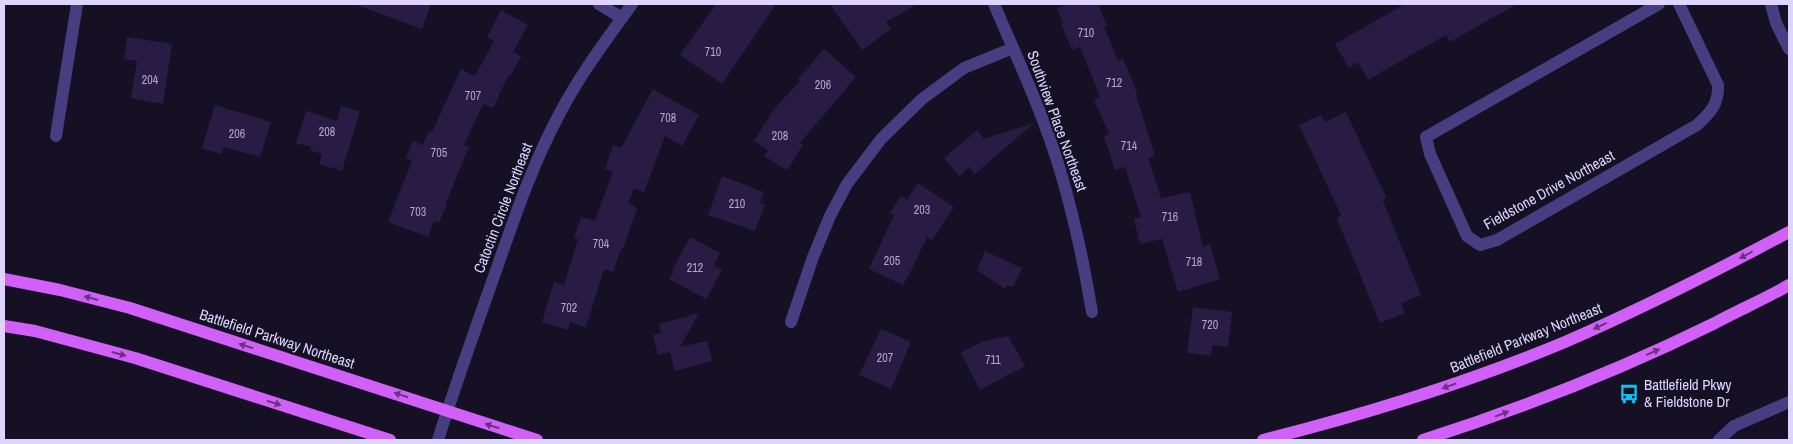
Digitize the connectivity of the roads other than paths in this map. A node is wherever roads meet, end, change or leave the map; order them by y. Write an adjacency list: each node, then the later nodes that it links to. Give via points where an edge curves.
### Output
1 (77, 4): 11 (street)
2 (598, 4): 8 (street)
3 (632, 4): 8 (street, Catoctin Circle Northeast)
4 (994, 4): 9 (street, Southview Place Northeast)
5 (1659, 4): 6 (street, Fieldstone Drive Northeast, via 1426,137 1430,154 1467,236 1480,245 1497,240 1697,125 1712,112 1718,85)
6 (1679, 4)
7 (1771, 4): 10 (street)
8 (622, 18): 19 (street, Catoctin Circle Northeast, via 586,67 538,156)
9 (1012, 48): 15 (street, Southview Place Northeast, via 1060,169 1079,238); 16 (street, via 964,68 922,99 881,139 847,184 830,216)
10 (1789, 49)
11 (56, 136)
12 (1789, 232): 23 (main road, Battlefield Parkway Northeast, one-way to 23, via 1626,315 1546,349 1373,411)
13 (4, 279): 19 (main road, Battlefield Parkway Northeast, one-way to 13, via 130,308)
14 (1789, 286): 24 (main road, one-way to 14, via 1600,376)
15 (1092, 312)
16 (791, 322)
17 (4, 326): 20 (main road, one-way to 20, via 135,358)
18 (1789, 402): 25 (street, via 1734,426)
19 (447, 412): 21 (street, Catoctin Circle Northeast); 22 (main road, Battlefield Parkway Northeast, one-way to 19)
20 (390, 440)
21 (438, 440)
22 (537, 440)
23 (1263, 440)
24 (1423, 440)
25 (1718, 440)

